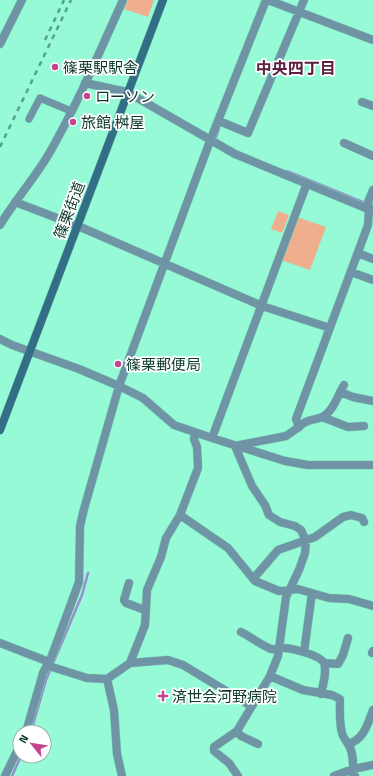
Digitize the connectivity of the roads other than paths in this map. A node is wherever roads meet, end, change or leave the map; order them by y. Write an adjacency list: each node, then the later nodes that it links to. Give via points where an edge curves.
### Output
1 (22, 0): 8 (street)
2 (123, 0): 9 (street)
3 (163, 0): 10 (main road, 篠栗街道)
4 (267, 0): 6 (street); 15 (street)
5 (304, 0): 6 (street)
6 (299, 12): 7 (street); 15 (street, via 248,134)
7 (373, 40)
8 (0, 44)
9 (85, 83): 10 (street); 13 (street)
10 (127, 92): 16 (street); 24 (main road, 篠栗街道)
11 (362, 102): 12 (street)
12 (373, 106)
13 (71, 111): 14 (street, via 40,98); 21 (street, via 49,154)
14 (29, 119)
15 (219, 121): 16 (street)
16 (210, 142): 19 (street); 27 (street)
17 (344, 143): 18 (street)
18 (373, 156)
19 (307, 183): 22 (street); 30 (street)
20 (373, 190): 22 (street, via 368,202)
21 (15, 202): 23 (street); 24 (street)
22 (371, 210): 25 (street)
23 (0, 226)
24 (78, 226): 27 (street); 33 (main road, 篠栗街道)
25 (358, 253): 26 (street); 28 (street)
26 (373, 259)
27 (165, 263): 30 (street); 34 (street)
28 (351, 272): 29 (street); 31 (street)
29 (373, 280)
30 (262, 306): 31 (street); 41 (street)
31 (330, 328): 38 (street, via 296,419)
32 (0, 339): 33 (street)
33 (30, 352): 34 (street); 39 (main road, 篠栗街道)
34 (119, 386): 40 (street, via 143,398 174,425); 58 (street, via 80,526 79,582)
35 (373, 401): 36 (street, via 353,397 342,389)
36 (322, 417): 37 (street, via 348,427); 38 (street, via 312,418)
37 (364, 426)
38 (299, 427): 42 (street, via 286,436)
39 (0, 430)
40 (195, 433): 41 (street); 44 (street, via 198,468)
41 (212, 438): 42 (street)
42 (235, 446): 43 (street, via 308,465); 46 (street, via 252,486 269,515 301,530)
43 (373, 465)
44 (180, 515): 47 (street, via 228,548); 52 (street, via 166,538 147,590)
45 (364, 522): 46 (street, via 362,518 343,518)
46 (306, 541): 47 (street, via 278,550); 49 (street, via 299,570)
47 (253, 580): 49 (street, via 279,591)
48 (129, 583): 52 (street, via 124,600)
49 (288, 591): 50 (street, via 298,589); 56 (street)
50 (312, 593): 51 (street); 57 (street)
51 (373, 606)
52 (145, 610): 59 (street, via 145,625)
53 (241, 632): 56 (street, via 272,649)
54 (348, 638): 60 (street, via 338,664)
55 (0, 643): 58 (street)
56 (279, 648): 57 (street); 61 (street)
57 (304, 652): 60 (street, via 320,658)
58 (48, 663): 62 (street, via 52,667 87,678); 66 (street)
59 (130, 663): 62 (street); 64 (street, via 168,660 183,665)
60 (324, 663): 63 (street)
61 (270, 676): 63 (street, via 303,690); 64 (street)
62 (107, 679): 75 (street, via 114,710 117,754)
63 (321, 694): 70 (street, via 340,699 342,733)
64 (251, 706): 68 (street)
65 (373, 710): 67 (street)
66 (28, 724)
67 (370, 724): 70 (street, via 359,738)
68 (237, 731): 69 (street, via 241,736); 76 (street, via 214,747 214,751 229,763)
69 (258, 744)
70 (348, 744): 73 (street, via 354,762)
71 (12, 762): 74 (street)
72 (373, 765): 73 (street)
73 (354, 772): 77 (street)
74 (5, 776)
75 (122, 776)
76 (238, 776)
77 (334, 776)

